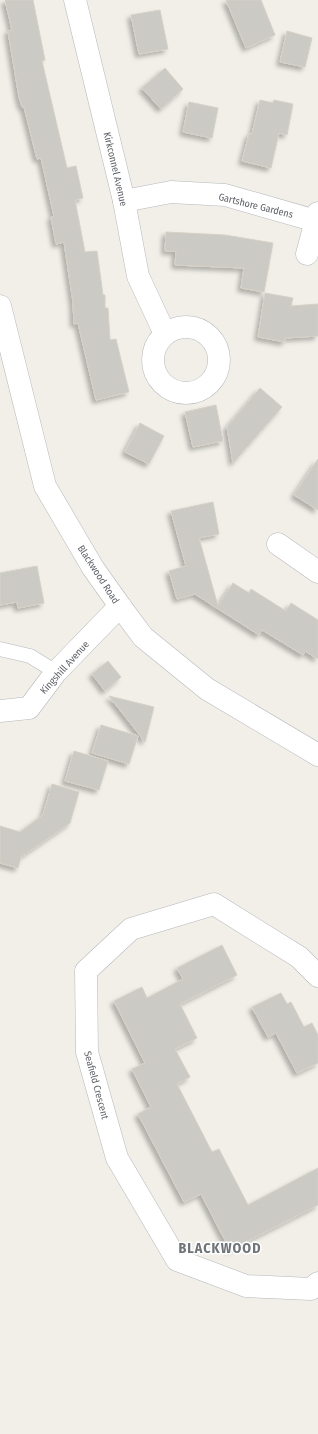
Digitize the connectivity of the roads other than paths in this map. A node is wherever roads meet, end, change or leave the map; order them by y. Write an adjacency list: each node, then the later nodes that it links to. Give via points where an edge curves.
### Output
1 (75, 0): 2 (street, Kirkconnel Avenue)
2 (124, 201): 3 (street, Gartshore Gardens, via 172,192 224,196); 6 (street, Kirkconnel Avenue, via 138,276)
3 (317, 217): 4 (street, Gartshore Gardens)
4 (307, 254)
5 (0, 306): 9 (street, Blackwood Road, via 45,486 93,568)
6 (165, 334)
7 (278, 544): 8 (street)
8 (318, 572)
9 (120, 606): 11 (street, Kingshill Avenue); 13 (street, Blackwood Road, via 143,637 207,689)
10 (0, 649): 11 (lane, via 30,656)
11 (56, 672): 12 (street, Kingshill Avenue, via 29,708)
12 (0, 711)
13 (318, 755)
14 (318, 976): 15 (street, Seafield Crescent, via 299,957 214,904 131,929 86,971 87,1052 117,1158 177,1260 246,1286 311,1289)
15 (318, 1283)

